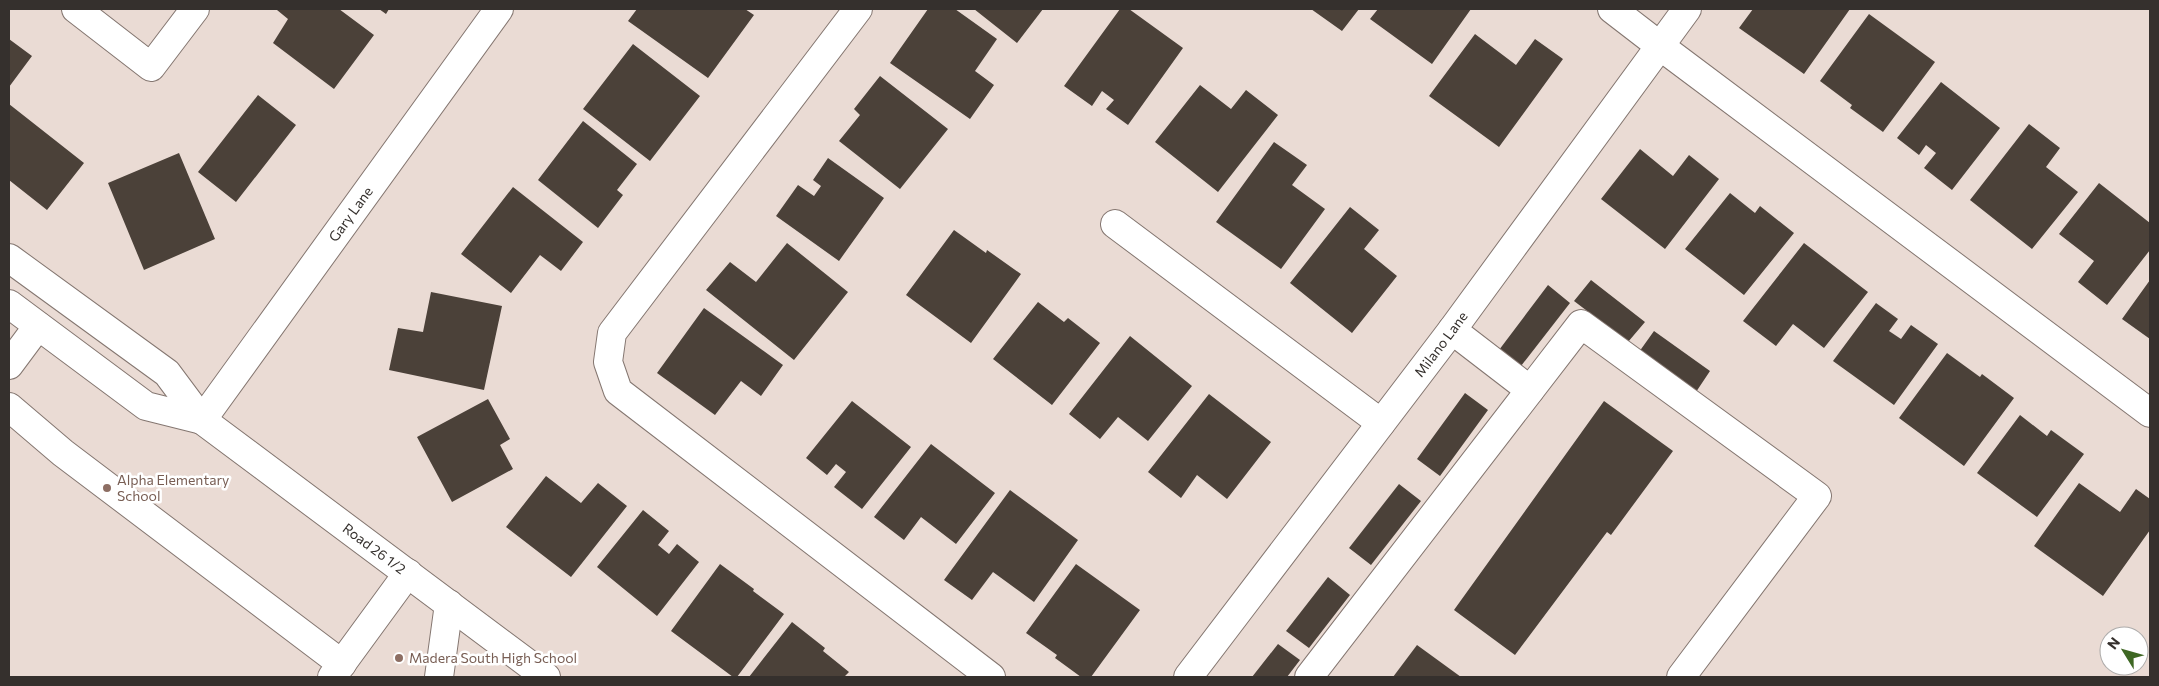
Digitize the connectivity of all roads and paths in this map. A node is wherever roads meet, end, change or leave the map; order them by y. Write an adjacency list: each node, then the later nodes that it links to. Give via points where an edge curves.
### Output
1 (76, 9): 2 (street, via 150,67)
2 (195, 9)
3 (499, 9): 17 (street, Gary Lane)
4 (858, 9): 24 (street, via 612,333 608,362 618,392)
5 (1612, 9): 7 (street)
6 (1687, 9): 7 (street, Milano Lane)
7 (1660, 46): 12 (street, Milano Lane); 16 (street)
8 (1115, 224): 18 (street)
9 (9, 258): 17 (street, Road 26 1/2, via 167,373)
10 (9, 304): 11 (street, Road 26 1/2)
11 (38, 326): 13 (street); 17 (street, Road 26 1/2, via 146,406)
12 (1452, 330): 14 (street); 18 (street, Milano Lane)
13 (9, 365)
14 (1530, 390): 26 (street); 27 (street, via 1581,324 1817,496)
15 (9, 407): 21 (street)
16 (2150, 413)
17 (202, 420): 19 (street, Road 26 1/2)
18 (1381, 423): 25 (street, Milano Lane)
19 (408, 573): 20 (street, Road 26 1/2); 21 (street)
20 (449, 604): 22 (street, Road 26 1/2); 23 (street)
21 (337, 671)
22 (531, 675)
23 (439, 677)
24 (991, 677)
25 (1188, 677)
26 (1309, 677)
27 (1681, 677)

